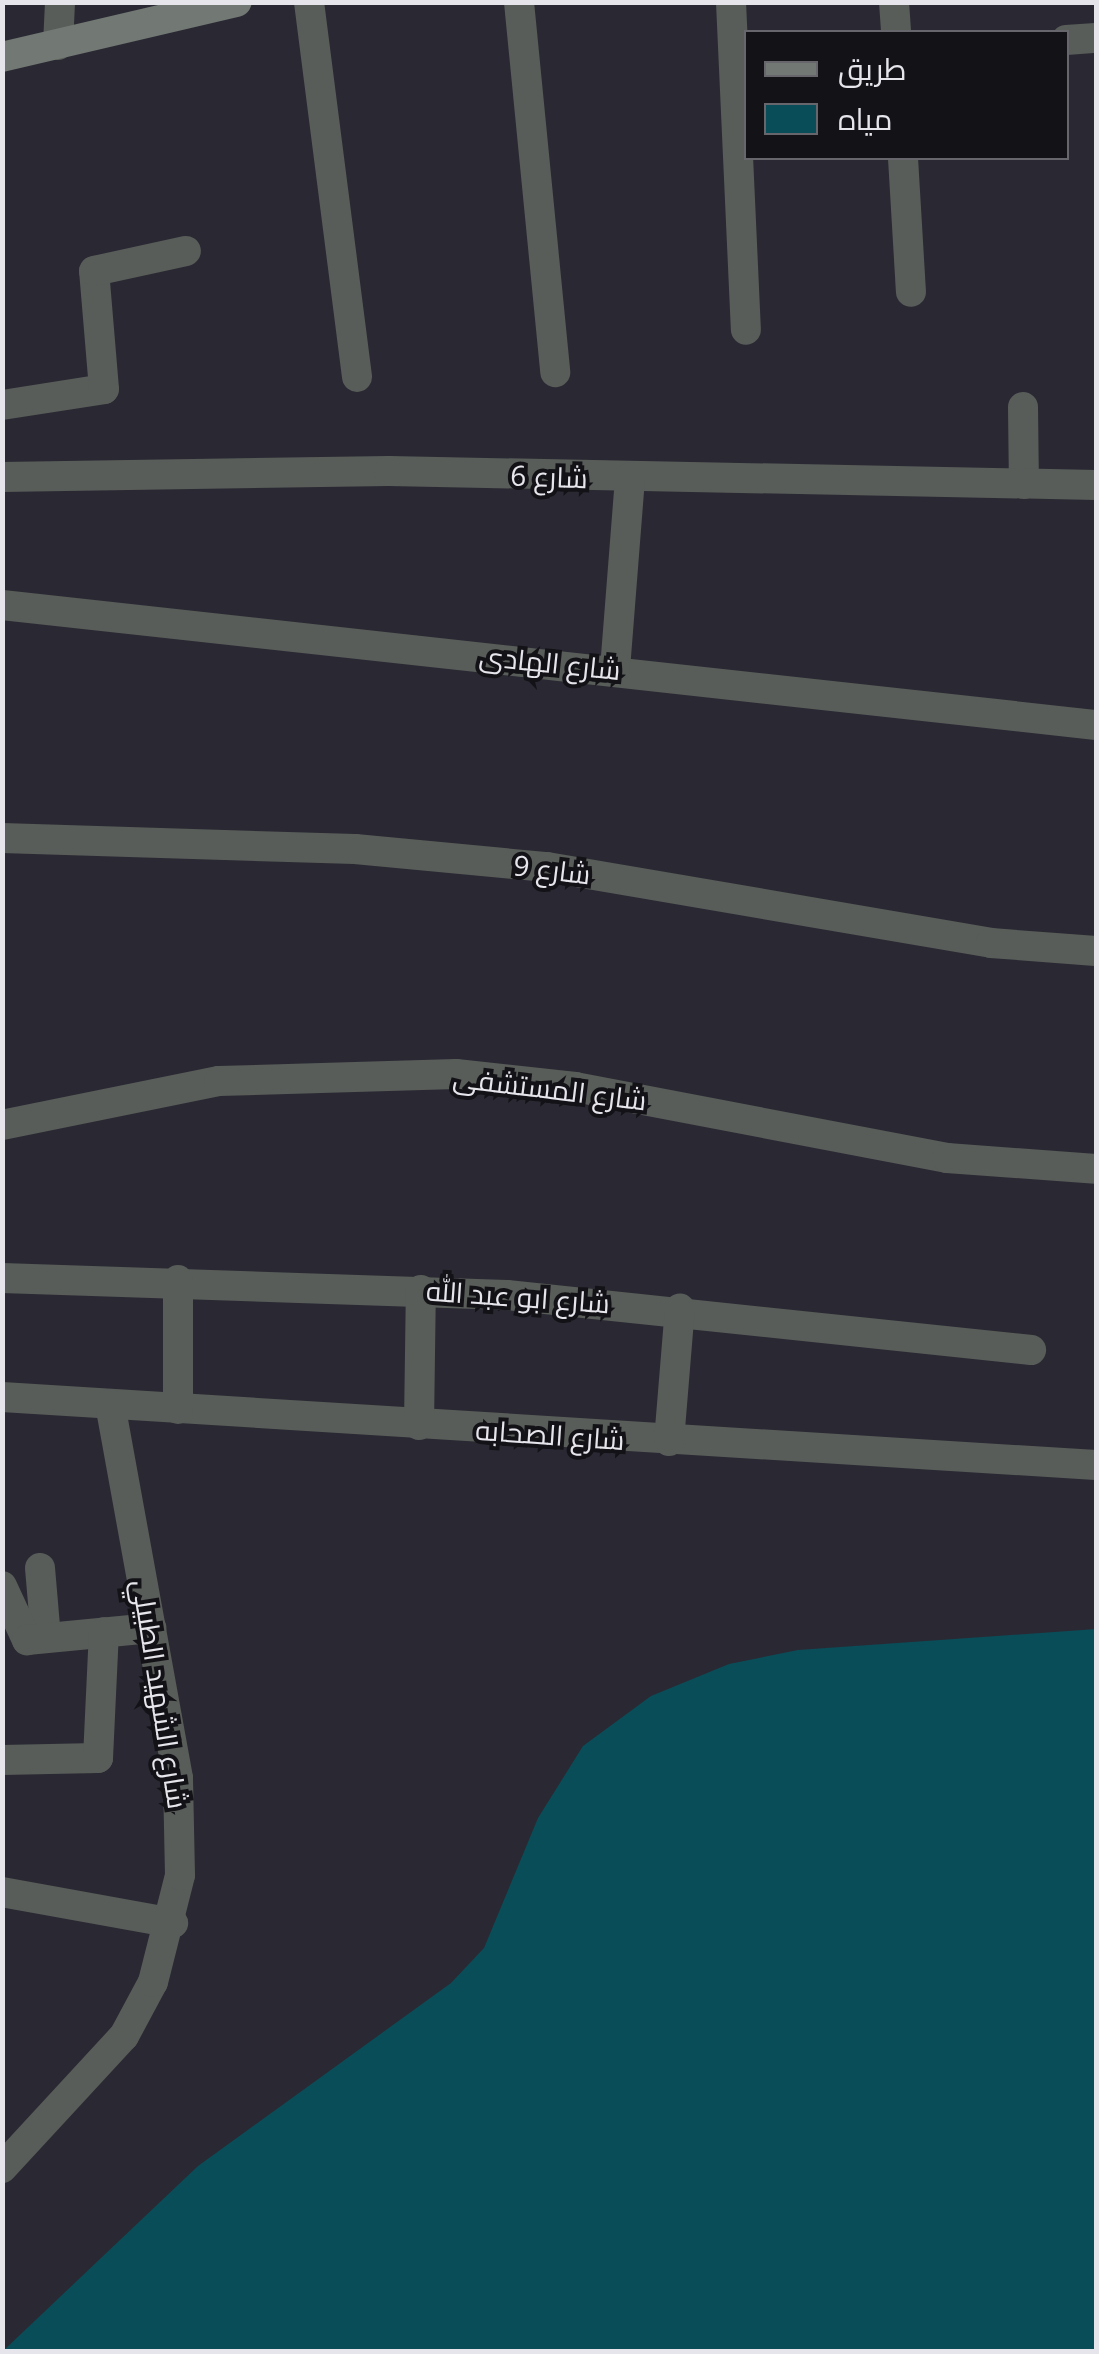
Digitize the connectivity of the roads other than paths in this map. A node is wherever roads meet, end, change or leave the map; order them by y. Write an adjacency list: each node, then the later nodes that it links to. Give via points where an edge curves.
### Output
1 (60, 2): 10 (street)
2 (238, 2): 10 (street)
3 (309, 2): 17 (street)
4 (519, 2): 16 (street)
5 (731, 2): 15 (street)
6 (894, 2): 7 (street)
7 (896, 30)
8 (1096, 38): 9 (street)
9 (1069, 40)
10 (58, 45): 11 (street)
11 (2, 57)
12 (903, 160): 14 (street)
13 (186, 251): 18 (street, via 94,271 104,389)
14 (911, 292)
15 (746, 330)
16 (555, 372)
17 (357, 378)
18 (2, 405)
19 (1023, 407): 22 (street)
20 (2, 477): 21 (street, شارع 6)
21 (630, 478): 22 (street, شارع 6); 25 (street)
22 (1024, 484): 23 (street, شارع 6)
23 (1096, 486)
24 (2, 605): 25 (street, شارع الهادى)
25 (616, 669): 26 (street, شارع الهادى)
26 (1096, 725)
27 (2, 838): 28 (street, شارع 9, via 354,849 547,868 991,942)
28 (1096, 951)
29 (2, 1125): 30 (street, شارع المستشفى, via 219,1081 456,1074 575,1087 946,1158)
30 (1096, 1169)
31 (2, 1278): 32 (street, شارع ابو عبد الله)
32 (178, 1280): 33 (street, شارع ابو عبد الله); 38 (street)
33 (421, 1290): 34 (street, شارع ابو عبد الله); 39 (street)
34 (680, 1308): 35 (street, شارع ابو عبد الله); 40 (street)
35 (1031, 1350)
36 (2, 1398): 37 (street, شارع الصحابه)
37 (110, 1404): 38 (street, شارع الصحابه); 44 (street, شارع الشهيد الطبيلي)
38 (178, 1409): 39 (street, شارع الصحابه)
39 (418, 1425): 40 (street, شارع الصحابه)
40 (669, 1442): 41 (street, شارع الصحابه)
41 (1096, 1465)
42 (40, 1568): 46 (street)
43 (2, 1586): 46 (street, via 23,1638)
44 (150, 1628): 45 (street); 49 (street, شارع الشهيد الطبيلي, via 182,1827)
45 (104, 1632): 46 (street); 47 (street, via 98,1758)
46 (46, 1638)
47 (2, 1760)
48 (2, 1892): 49 (street)
49 (173, 1923): 50 (street, شارع الشهيد الطبيلي, via 124,2036)
50 (9, 2152)

